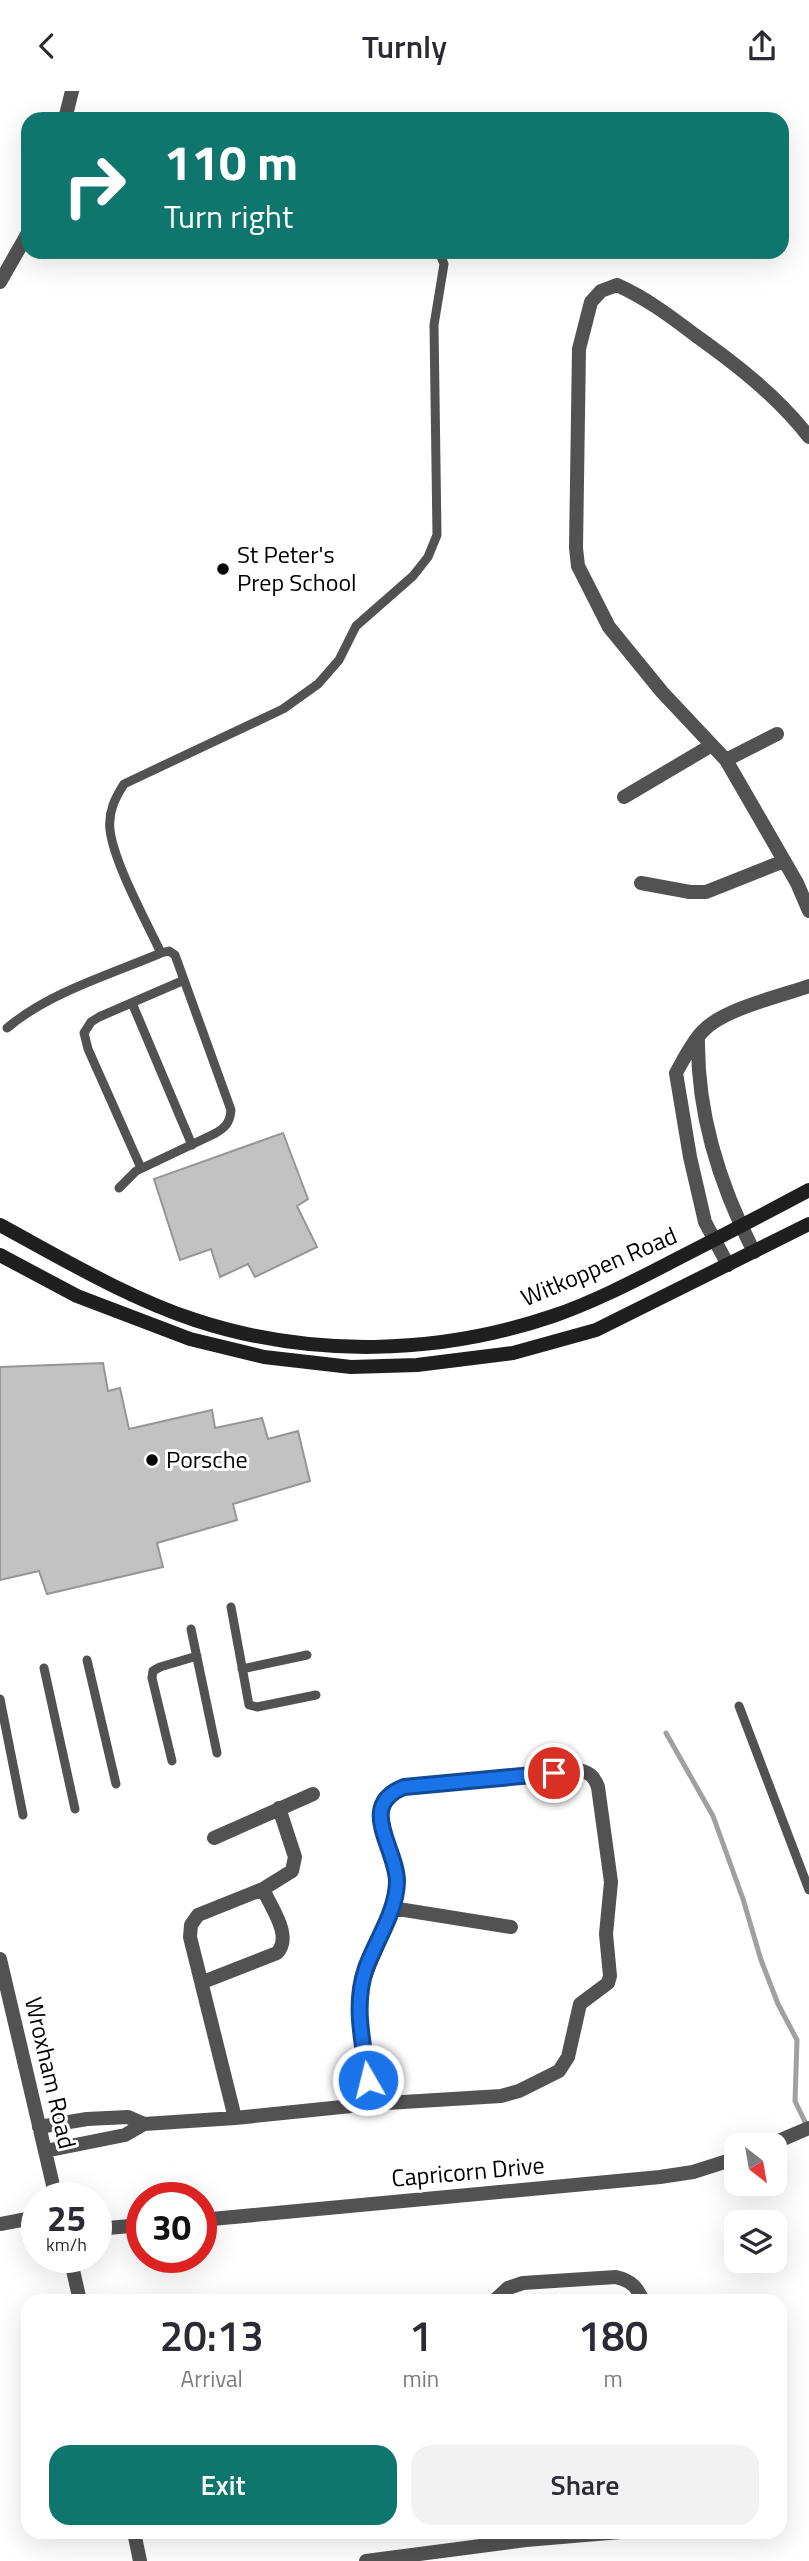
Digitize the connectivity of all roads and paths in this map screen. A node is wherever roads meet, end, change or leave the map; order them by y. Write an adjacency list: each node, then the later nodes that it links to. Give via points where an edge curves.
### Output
1 (72, 91): 2 (street)
2 (67, 112)
3 (21, 242): 5 (street)
4 (442, 259): 15 (lane, via 434,325 437,535 428,557 356,626 339,660 318,684 283,709 124,784 112,804 110,829 123,870)
5 (5, 263): 6 (street)
6 (0, 282)
7 (809, 437): 9 (street, via 742,368 643,297 617,285 601,291 591,302 579,349 578,566 620,642)
8 (777, 734): 10 (street)
9 (712, 745): 10 (street); 11 (street)
10 (726, 760): 12 (street)
11 (624, 797)
12 (785, 861): 13 (street, via 706,892); 14 (street)
13 (641, 883)
14 (809, 912)
15 (160, 953): 16 (lane, via 175,955); 19 (lane, via 53,998)
16 (182, 981): 18 (lane); 23 (lane, via 231,1110 224,1128)
17 (809, 986): 20 (street, via 748,1006 714,1022)
18 (132, 1003): 23 (lane); 24 (lane, via 91,1022 84,1033)
19 (7, 1028)
20 (698, 1038): 21 (street, via 697,1071); 22 (street, via 676,1073)
21 (706, 1115): 22 (street); 29 (street, via 717,1168)
22 (683, 1117): 30 (street, via 705,1222)
23 (192, 1145): 24 (lane)
24 (141, 1168): 25 (lane)
25 (119, 1188)
26 (809, 1190): 29 (main road, Witkoppen Road)
27 (809, 1224): 31 (main road, Witkoppen Road)
28 (0, 1225): 30 (main road, Witkoppen Road, via 144,1300 195,1320 256,1337 322,1346 456,1342 507,1329 554,1316)
29 (741, 1226): 30 (main road, Witkoppen Road); 31 (street)
30 (715, 1240): 33 (street)
31 (754, 1252): 33 (main road, Witkoppen Road)
32 (0, 1255): 33 (main road, Witkoppen Road, via 77,1296 190,1339 264,1357 351,1367 441,1364 557,1342 596,1330)
33 (728, 1265)
34 (231, 1607): 40 (lane)
35 (191, 1629): 37 (lane)
36 (307, 1655): 40 (lane)
37 (197, 1656): 44 (lane); 45 (lane, via 153,1671)
38 (86, 1660): 46 (lane)
39 (44, 1668): 49 (lane)
40 (242, 1669): 41 (lane, via 252,1707)
41 (316, 1695)
42 (0, 1699): 50 (lane)
43 (739, 1706): 53 (lane)
44 (217, 1753)
45 (172, 1761)
46 (116, 1784)
47 (313, 1794): 48 (street)
48 (279, 1808): 51 (street); 52 (street, via 295,1863 289,1874)
49 (75, 1809)
50 (23, 1815)
51 (214, 1838)
52 (263, 1889): 57 (street, via 194,1918 190,1937); 57 (street, via 284,1935 283,1946 276,1953)
53 (809, 1891)
54 (392, 1908): 55 (street); 58 (street, via 359,1996); 58 (street, via 397,1876 380,1814 382,1803 395,1791 579,1770 594,1777 611,1882 606,1934 610,1976 608,1983 580,2004 568,2057 559,2071 501,2096)
55 (511, 1927)
56 (0, 1959): 61 (street, Wroxham Road)
57 (203, 1982): 59 (street)
58 (371, 2103): 59 (street)
59 (235, 2118): 60 (street)
60 (144, 2124): 61 (street, via 128,2117); 64 (street, via 125,2135)
61 (39, 2127): 64 (street, Wroxham Road)
62 (809, 2128): 63 (street)
63 (788, 2137)
64 (45, 2151): 66 (street, Wroxham Road)
65 (724, 2162): 67 (street, Capricorn Drive, via 660,2178)
66 (52, 2182)
67 (217, 2219)
68 (21, 2220): 69 (street)
69 (0, 2224)
70 (74, 2273): 71 (street)
71 (78, 2294)
72 (502, 2294): 73 (street, via 523,2283 616,2277 629,2280)
73 (640, 2294)
74 (135, 2539): 76 (street)
75 (507, 2539): 77 (street)
76 (137, 2560)
77 (366, 2561)

